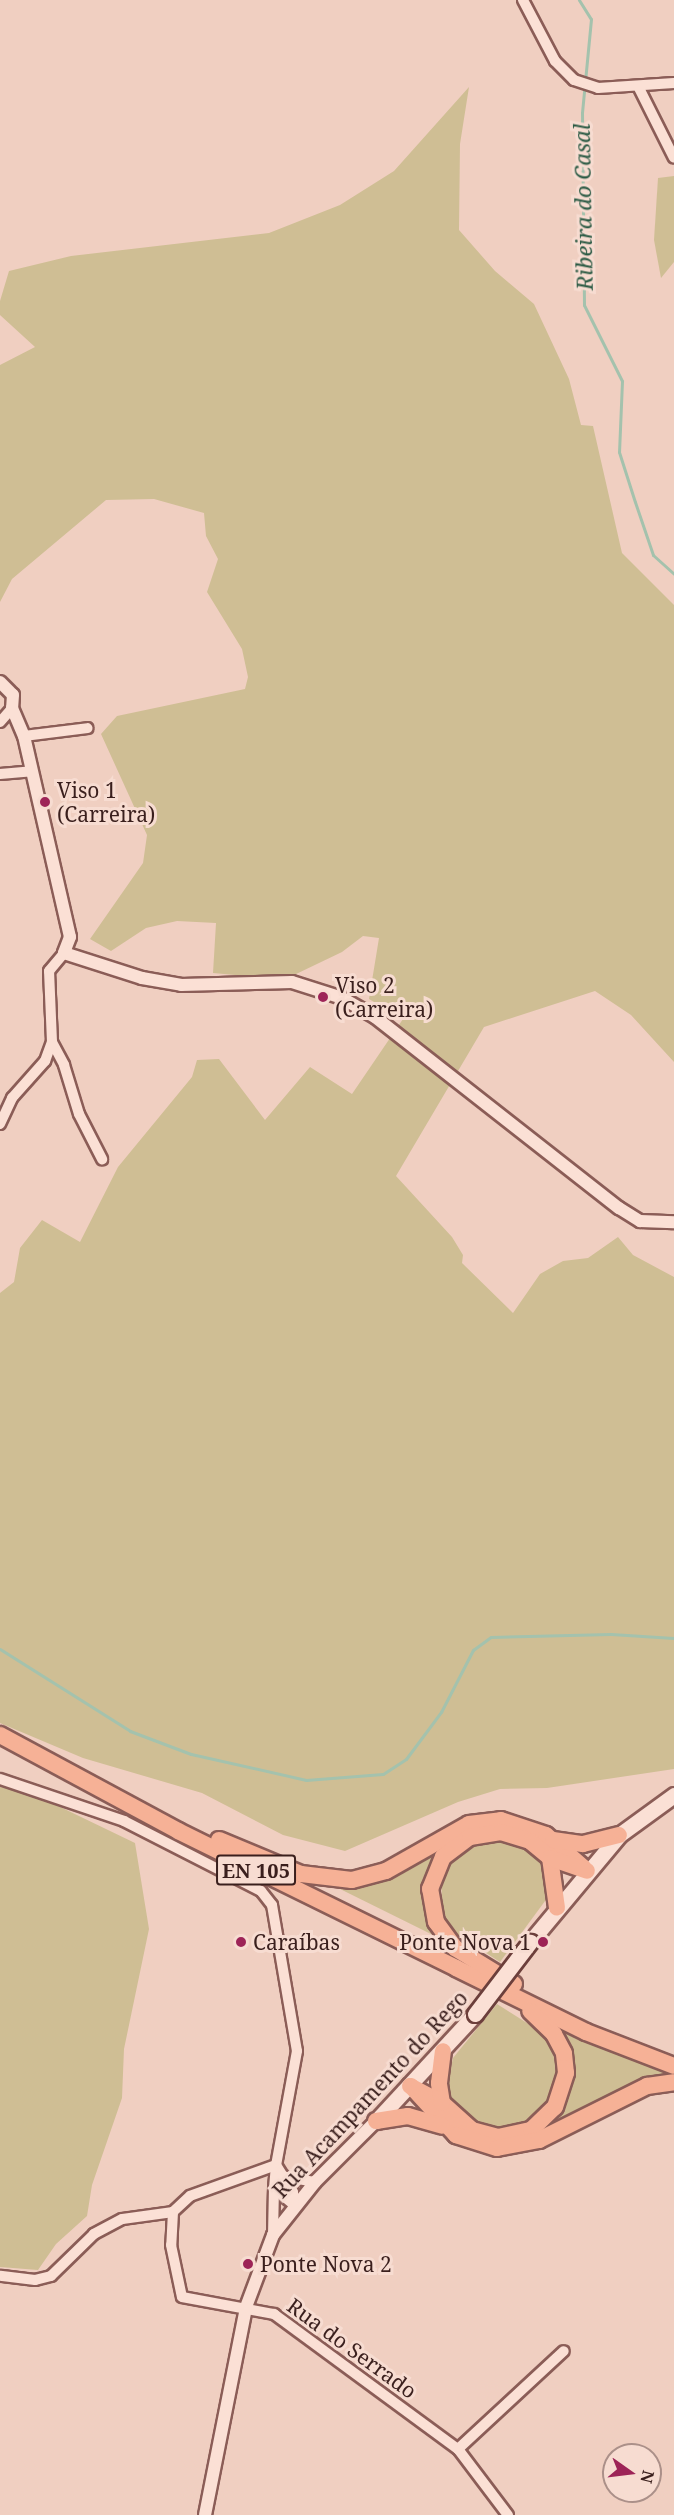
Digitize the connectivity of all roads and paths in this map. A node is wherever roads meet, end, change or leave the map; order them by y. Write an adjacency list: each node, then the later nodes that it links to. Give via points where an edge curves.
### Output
1 (523, 0): 3 (street, via 555,61 574,80 598,88)
2 (674, 83): 3 (street)
3 (638, 86): 4 (street)
4 (674, 158)
5 (0, 682): 6 (street, via 13,695)
6 (12, 708): 7 (street); 9 (street)
7 (0, 722)
8 (88, 728): 9 (street)
9 (24, 736): 10 (street)
10 (32, 771): 11 (street); 12 (street, via 70,937)
11 (0, 774)
12 (64, 953): 13 (street, via 49,971); 17 (street, via 142,978 181,985 292,982 342,998 375,1017 619,1208 640,1221)
13 (52, 1042): 14 (street, via 45,1061); 16 (street, via 64,1065 79,1114)
14 (3, 1109): 15 (street)
15 (0, 1124)
16 (102, 1159)
17 (674, 1222)
18 (0, 1735): 19 (main road, EN 105)
19 (59, 1766): 23 (main road, EN 105); 28 (main road, EN 105, via 178,1831)
20 (0, 1779): 38 (street, via 124,1821 261,1891 272,1905 297,2051)
21 (674, 1795): 22 (main road, Rua Acampamento do Rego)
22 (619, 1835): 24 (main road, via 583,1844); 26 (main road, Rua Acampamento do Rego)
23 (219, 1840): 24 (main road, via 301,1874 333,1880 386,1870 457,1829 485,1820 518,1823); 29 (main road, EN 105)
24 (553, 1840): 26 (main road)
25 (550, 1858): 26 (main road); 27 (main road); 29 (main road, via 530,1841 501,1832 470,1837 443,1857 430,1889 436,1922 455,1948)
26 (587, 1871): 27 (main road, Rua Acampamento do Rego)
27 (558, 1908): 30 (main road, Rua Acampamento do Rego, bridge)
28 (456, 1968): 32 (main road, EN 105, via 586,2032); 35 (main road, via 546,2024 564,2053 566,2073 563,2089 544,2121 515,2136 472,2130)
29 (487, 1969): 31 (main road, EN 105, via 590,2024)
30 (443, 2051): 34 (main road, Rua Acampamento do Rego); 35 (main road, via 439,2083)
31 (674, 2057)
32 (674, 2066)
33 (674, 2082): 37 (main road, via 647,2086 517,2148 478,2146)
34 (410, 2086): 35 (main road); 36 (main road, Rua Acampamento do Rego); 37 (main road)
35 (442, 2103)
36 (376, 2121): 37 (main road, via 408,2116); 40 (street, Rua Acampamento do Rego)
37 (448, 2128)
38 (276, 2165): 39 (street); 41 (street); 43 (street, via 190,2196)
39 (281, 2176): 40 (street); 42 (street, via 293,2192)
40 (315, 2182): 42 (street, Rua Acampamento do Rego)
41 (274, 2188): 42 (street); 44 (street)
42 (294, 2205): 44 (street, Rua Acampamento do Rego)
43 (173, 2212): 45 (street, via 122,2219 94,2234 51,2276 35,2280); 46 (street, Rua do Serrado, via 171,2245 182,2297)
44 (273, 2235): 46 (street, Rua Acampamento do Rego)
45 (0, 2276)
46 (246, 2307): 48 (street, Rua do Serrado, via 274,2314); 49 (street, Rua Acampamento do Rego)
47 (564, 2351): 48 (street)
48 (458, 2449): 50 (street, Rua do Serrado)
49 (205, 2515)
50 (508, 2515)

